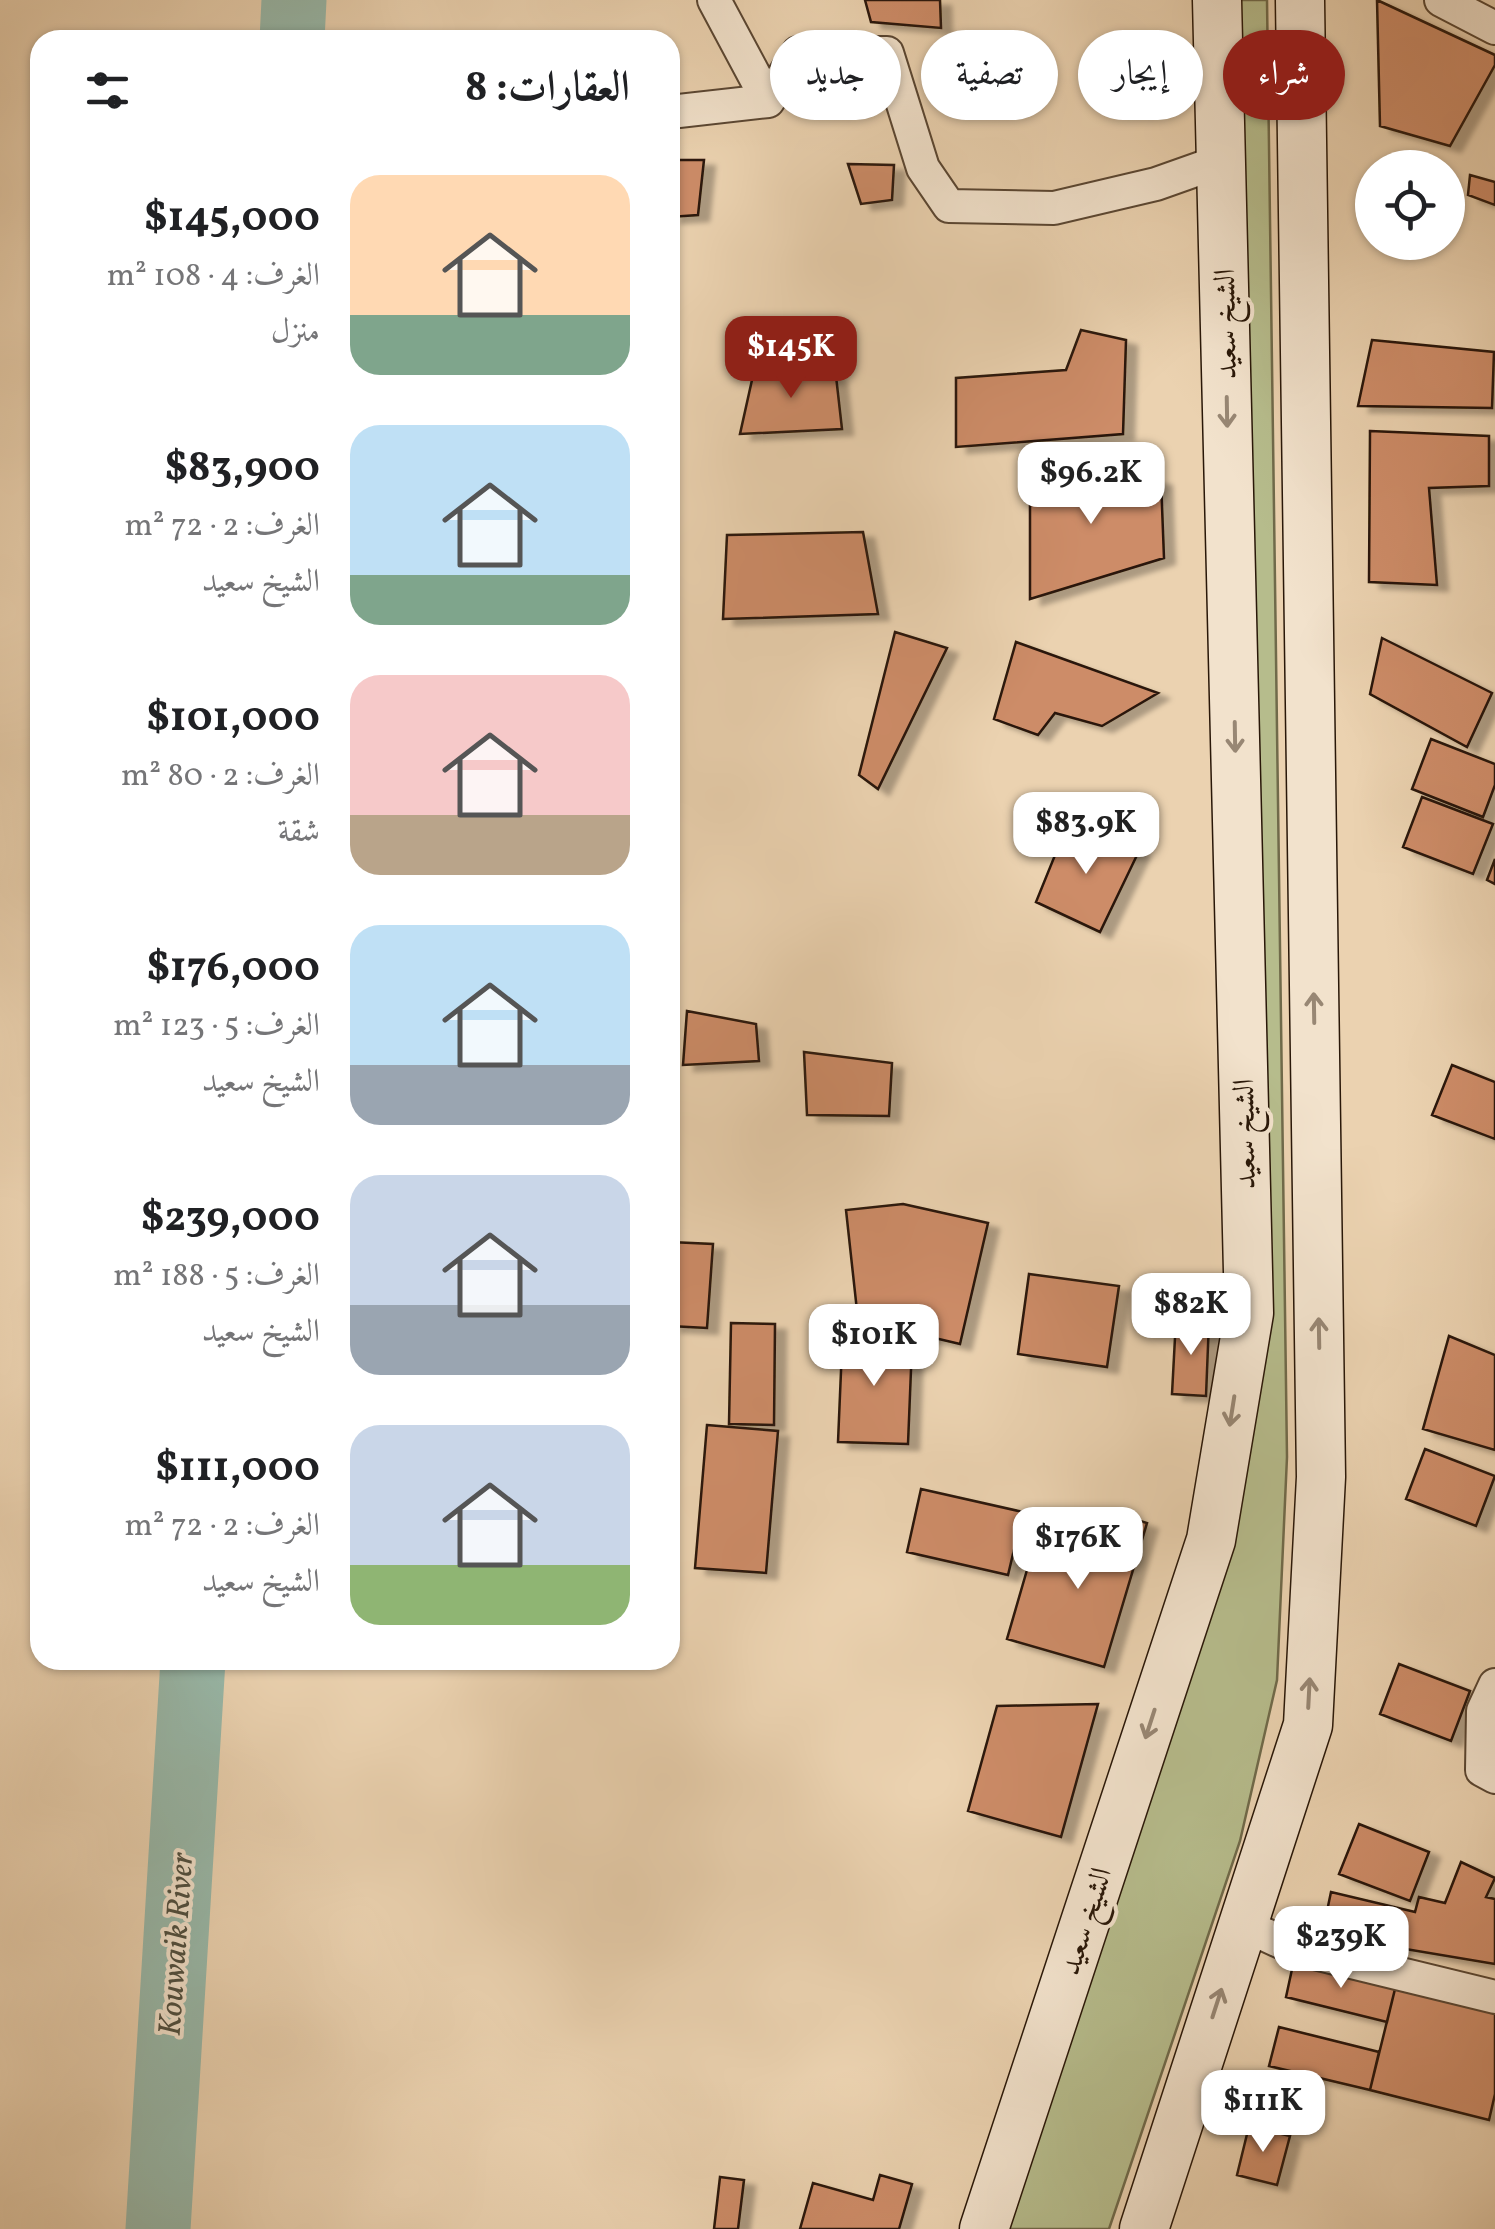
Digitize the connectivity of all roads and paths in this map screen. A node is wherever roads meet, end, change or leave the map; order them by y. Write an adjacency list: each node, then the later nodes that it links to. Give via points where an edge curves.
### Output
1 (714, 0): 6 (street)
2 (1217, 0): 8 (main road, الشيخ سعيد)
3 (1300, 0): 11 (main road, one-way to 3, via 1308,1725 1320,1476)
4 (1441, 0): 5 (street)
5 (1495, 28)
6 (768, 101): 7 (street); 8 (street, via 798,52 887,52 923,168 949,206 1054,208)
7 (680, 111)
8 (1221, 161): 13 (main road, الشيخ سعيد, one-way to 13, via 1249,1312 1211,1540)
9 (1495, 1684): 10 (street, via 1483,1711 1482,1770)
10 (1495, 1777)
11 (1242, 1924): 12 (street, via 1294,1948); 14 (main road, one-way to 11)
12 (1495, 1997)
13 (984, 2229)
14 (1144, 2229)

